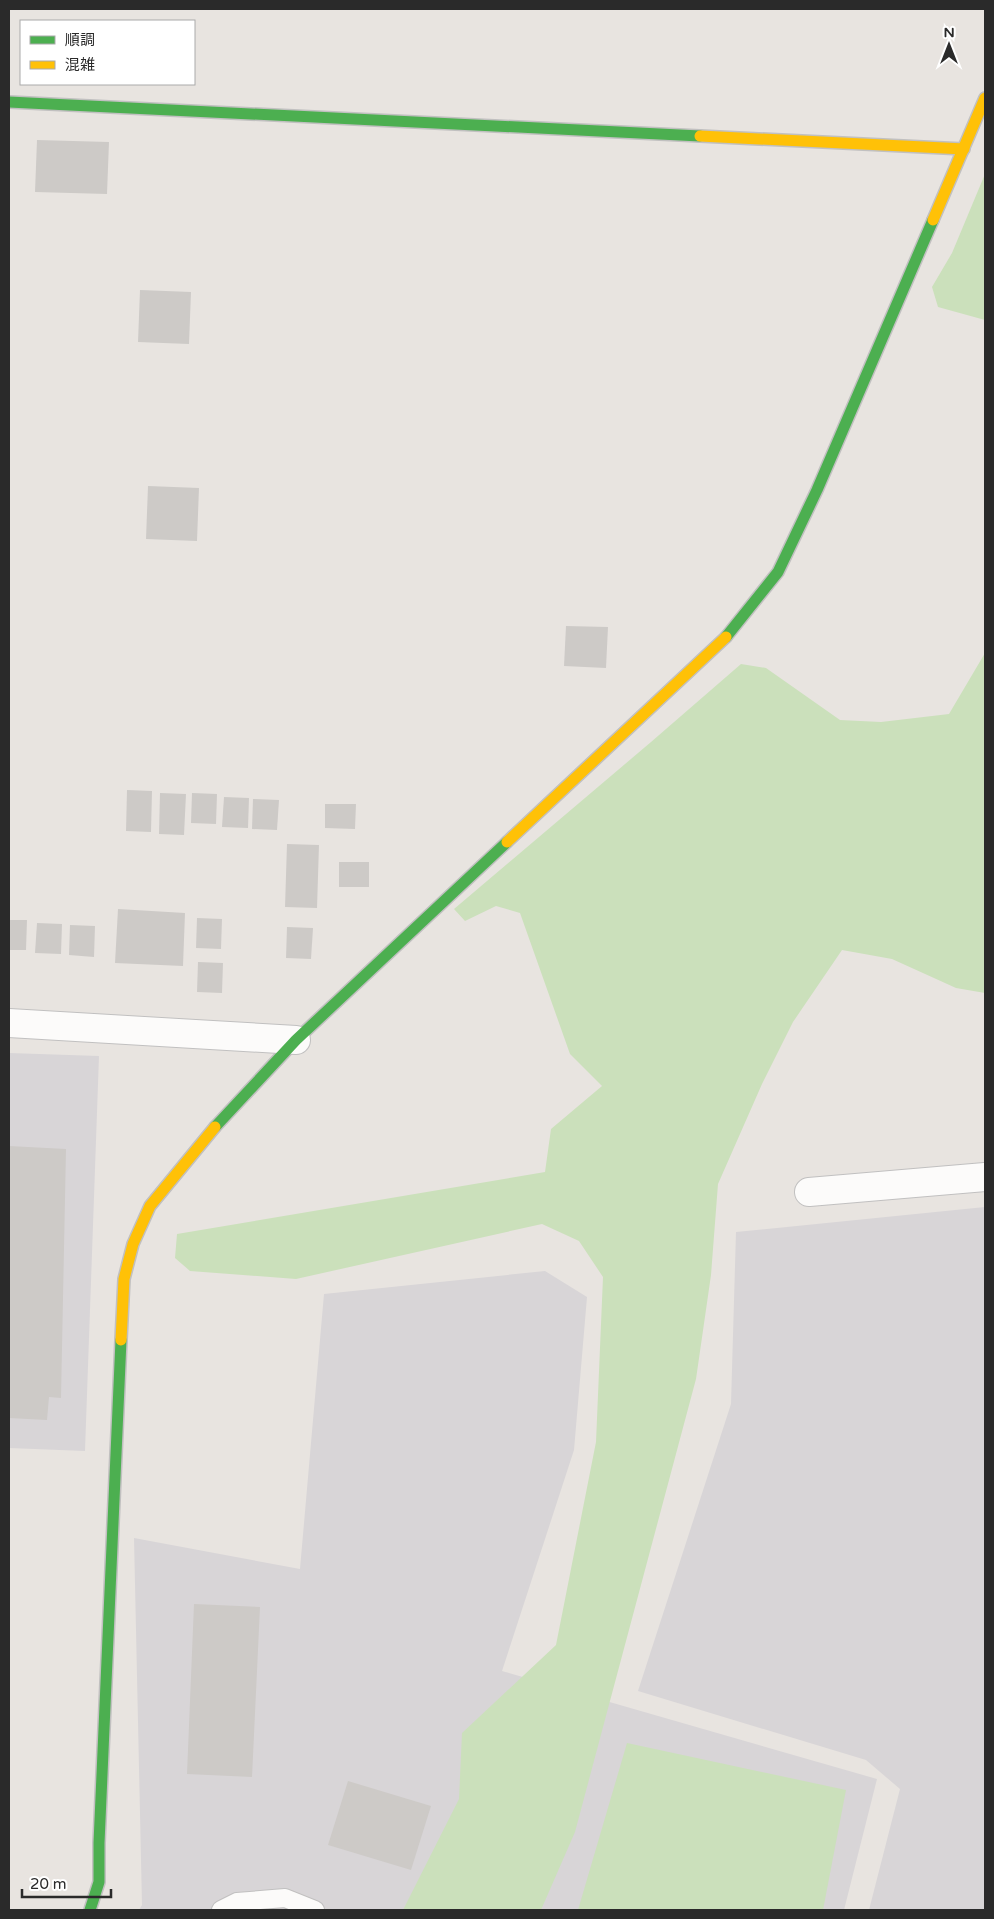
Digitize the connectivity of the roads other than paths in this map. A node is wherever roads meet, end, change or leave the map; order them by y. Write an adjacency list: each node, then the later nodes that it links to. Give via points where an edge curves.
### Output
1 (985, 98): 3 (street)
2 (9, 102): 3 (street)
3 (964, 149): 5 (street, via 817,490 778,572 731,632)
4 (9, 1023): 5 (street)
5 (296, 1040): 8 (street, via 202,1141 150,1206 133,1244 124,1279 99,1882)
6 (985, 1178): 7 (street)
7 (809, 1192)
8 (90, 1910)
9 (221, 1910): 10 (lane, via 238,1902 285,1898)
10 (315, 1910)

